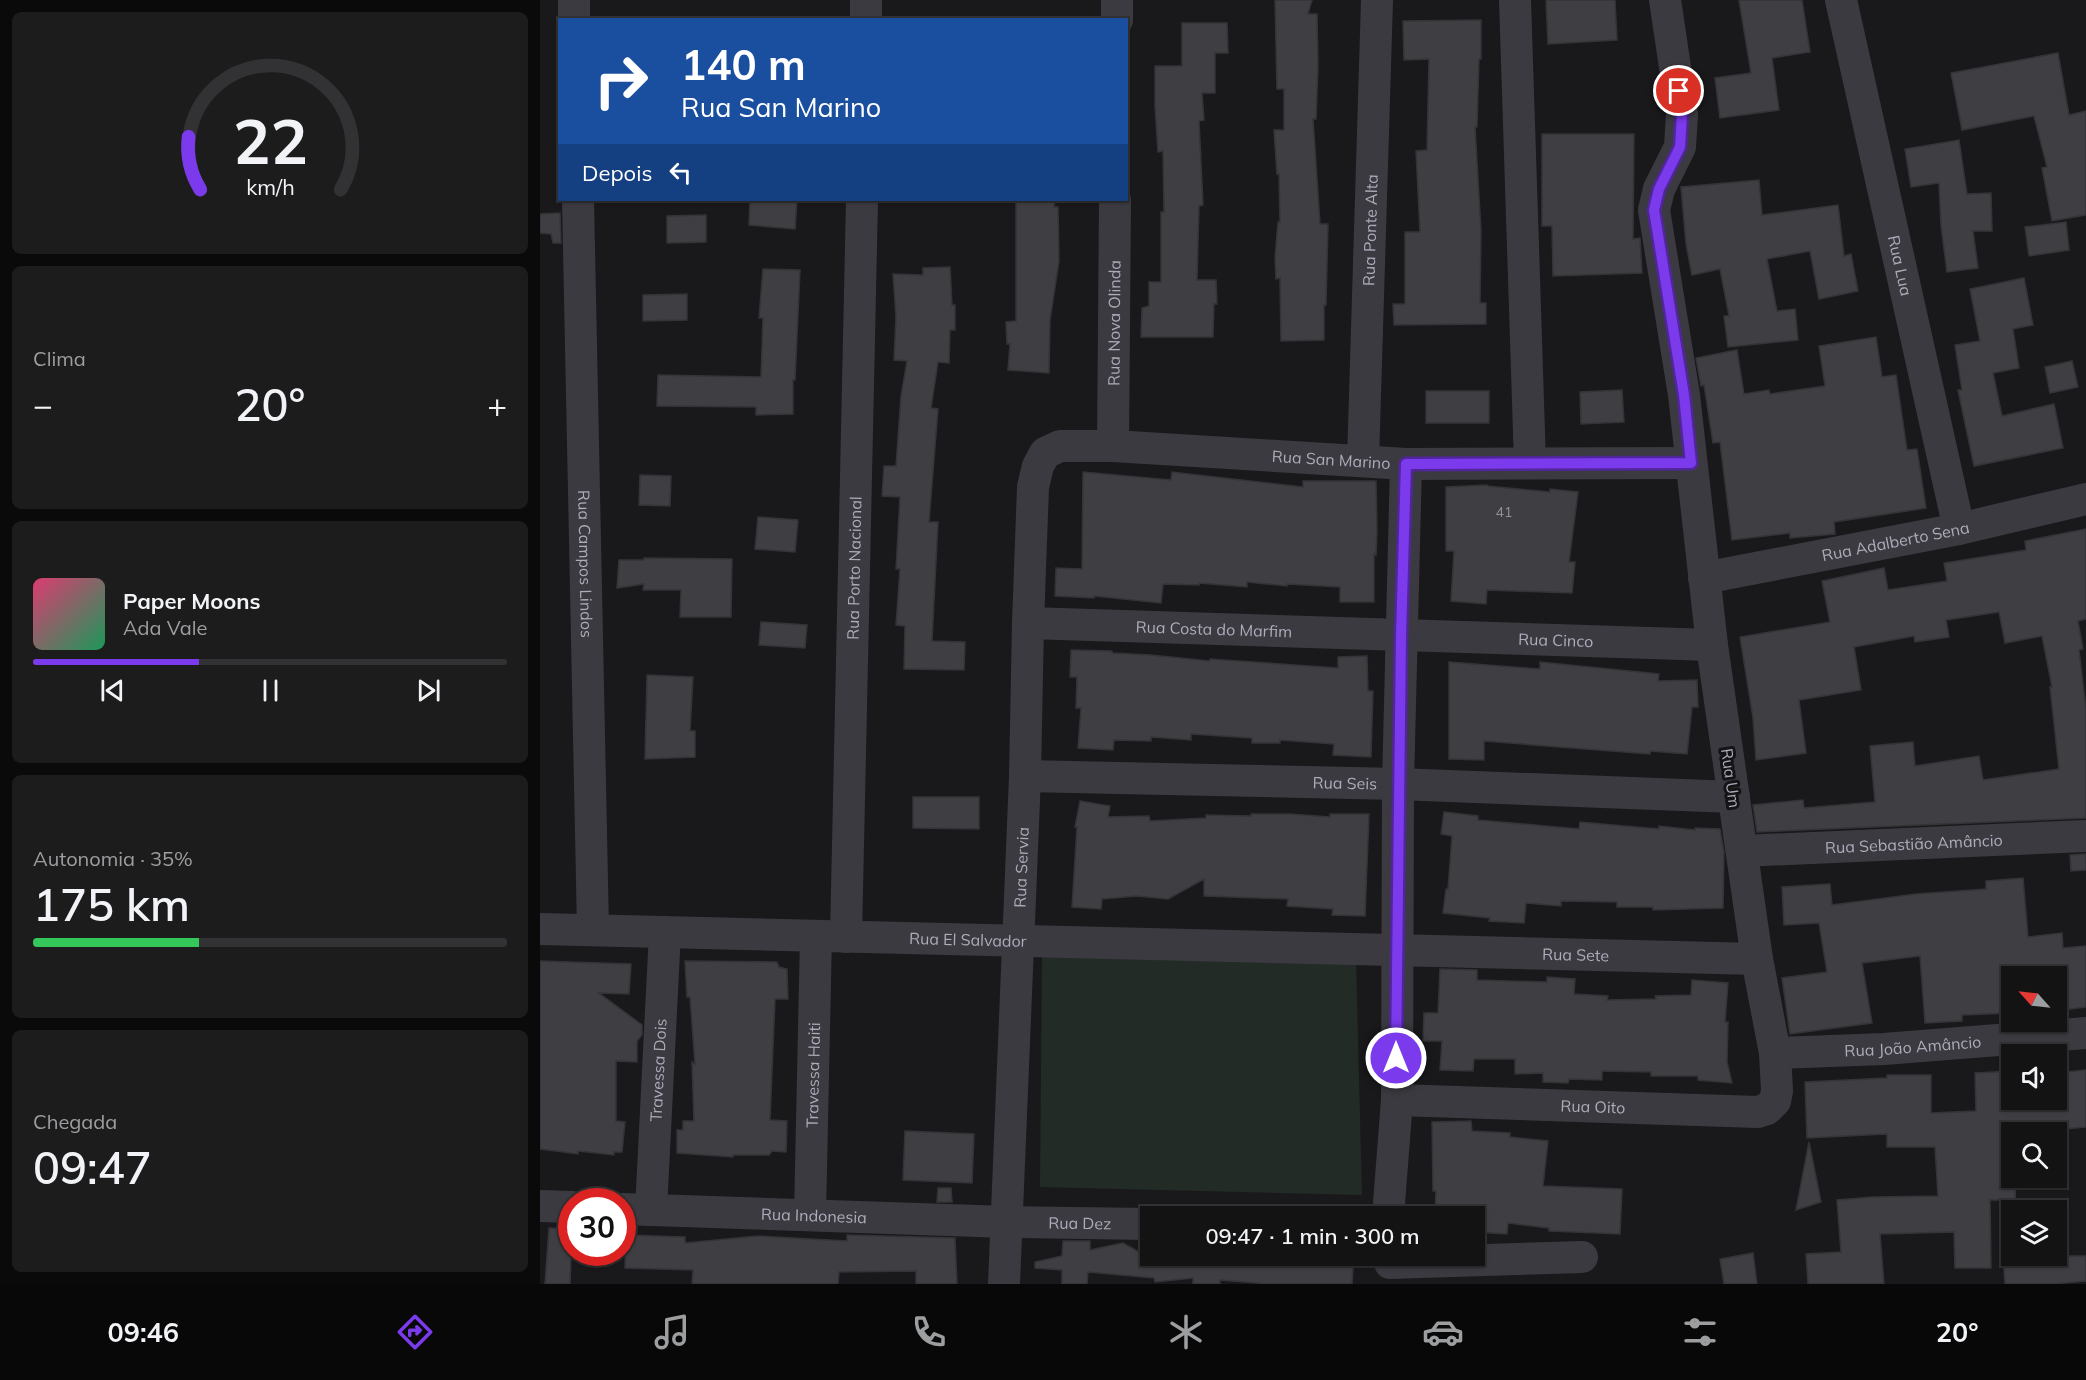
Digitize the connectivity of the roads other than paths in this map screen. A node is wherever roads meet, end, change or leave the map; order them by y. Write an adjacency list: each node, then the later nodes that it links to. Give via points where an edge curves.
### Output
1 (574, 0): 8 (street)
2 (866, 0): 9 (street)
3 (1117, 0): 10 (street)
4 (1377, 0): 15 (street, Rua Ponte Alta)
5 (1515, 0): 16 (street)
6 (1665, 0): 17 (street, Rua Um, via 1682,114 1680,147 1659,189 1654,210)
7 (1841, 0): 21 (street, Rua Lua)
8 (574, 18)
9 (866, 18)
10 (1117, 18)
11 (578, 201): 32 (street, Rua Campos Lindos)
12 (862, 201): 34 (street, Rua Porto Nacional)
13 (1115, 201): 14 (street, Rua Nova Olinda)
14 (1113, 447): 15 (street, Rua San Marino); 19 (street, Rua San Marino, via 1060,446 1046,453)
15 (1363, 461): 18 (street, Rua San Marino)
16 (1530, 463): 17 (street, Rua San Marino); 18 (street, Rua San Marino)
17 (1691, 463): 22 (street, Rua Um)
18 (1406, 464): 24 (street)
19 (1033, 487): 23 (street, Rua Servia)
20 (2086, 499): 21 (street, Rua Adalberto Sena)
21 (1959, 529): 22 (street, Rua Adalberto Sena)
22 (1704, 578): 25 (street, Rua Um)
23 (1028, 623): 24 (street, Rua Costa do Marfim); 26 (street, Rua Servia)
24 (1401, 636): 25 (street, Rua Cinco); 27 (street)
25 (1712, 645): 28 (street, Rua Um)
26 (1025, 776): 27 (street, Rua Seis); 35 (street, Rua Servia)
27 (1398, 784): 28 (street, Rua Seis); 36 (street)
28 (1734, 797): 30 (street, Rua Um)
29 (2086, 836): 30 (street, Rua Sebastião Amâncio)
30 (1742, 852): 37 (street, Rua Um)
31 (540, 929): 32 (street, Rua El Salvador)
32 (593, 930): 33 (street, Rua El Salvador)
33 (665, 932): 34 (street, Rua El Salvador); 45 (street, Travessa Dois)
34 (831, 936): 35 (street, Rua El Salvador); 46 (street, Travessa Haiti)
35 (1018, 941): 36 (street, Rua El Salvador); 47 (street, Rua Servia)
36 (1396, 950): 37 (street, Rua Sete); 41 (street)
37 (1757, 959): 39 (street, Rua Um)
38 (2086, 1033): 39 (street, Rua João Amâncio, via 1884,1049)
39 (1775, 1053): 40 (street, Rua Um)
40 (1777, 1091): 41 (street, Rua Oito, via 1775,1101 1758,1112)
41 (1397, 1100): 43 (street)
42 (540, 1206): 44 (street)
43 (1389, 1206)
44 (558, 1207)
45 (637, 1210): 46 (street, Rua Indonesia)
46 (810, 1215): 47 (street, Rua Indonesia)
47 (1007, 1222): 48 (street, Rua Dez); 51 (street, Rua Servia)
48 (1140, 1224)
49 (1582, 1257): 50 (street)
50 (1390, 1268)
51 (1004, 1284)

